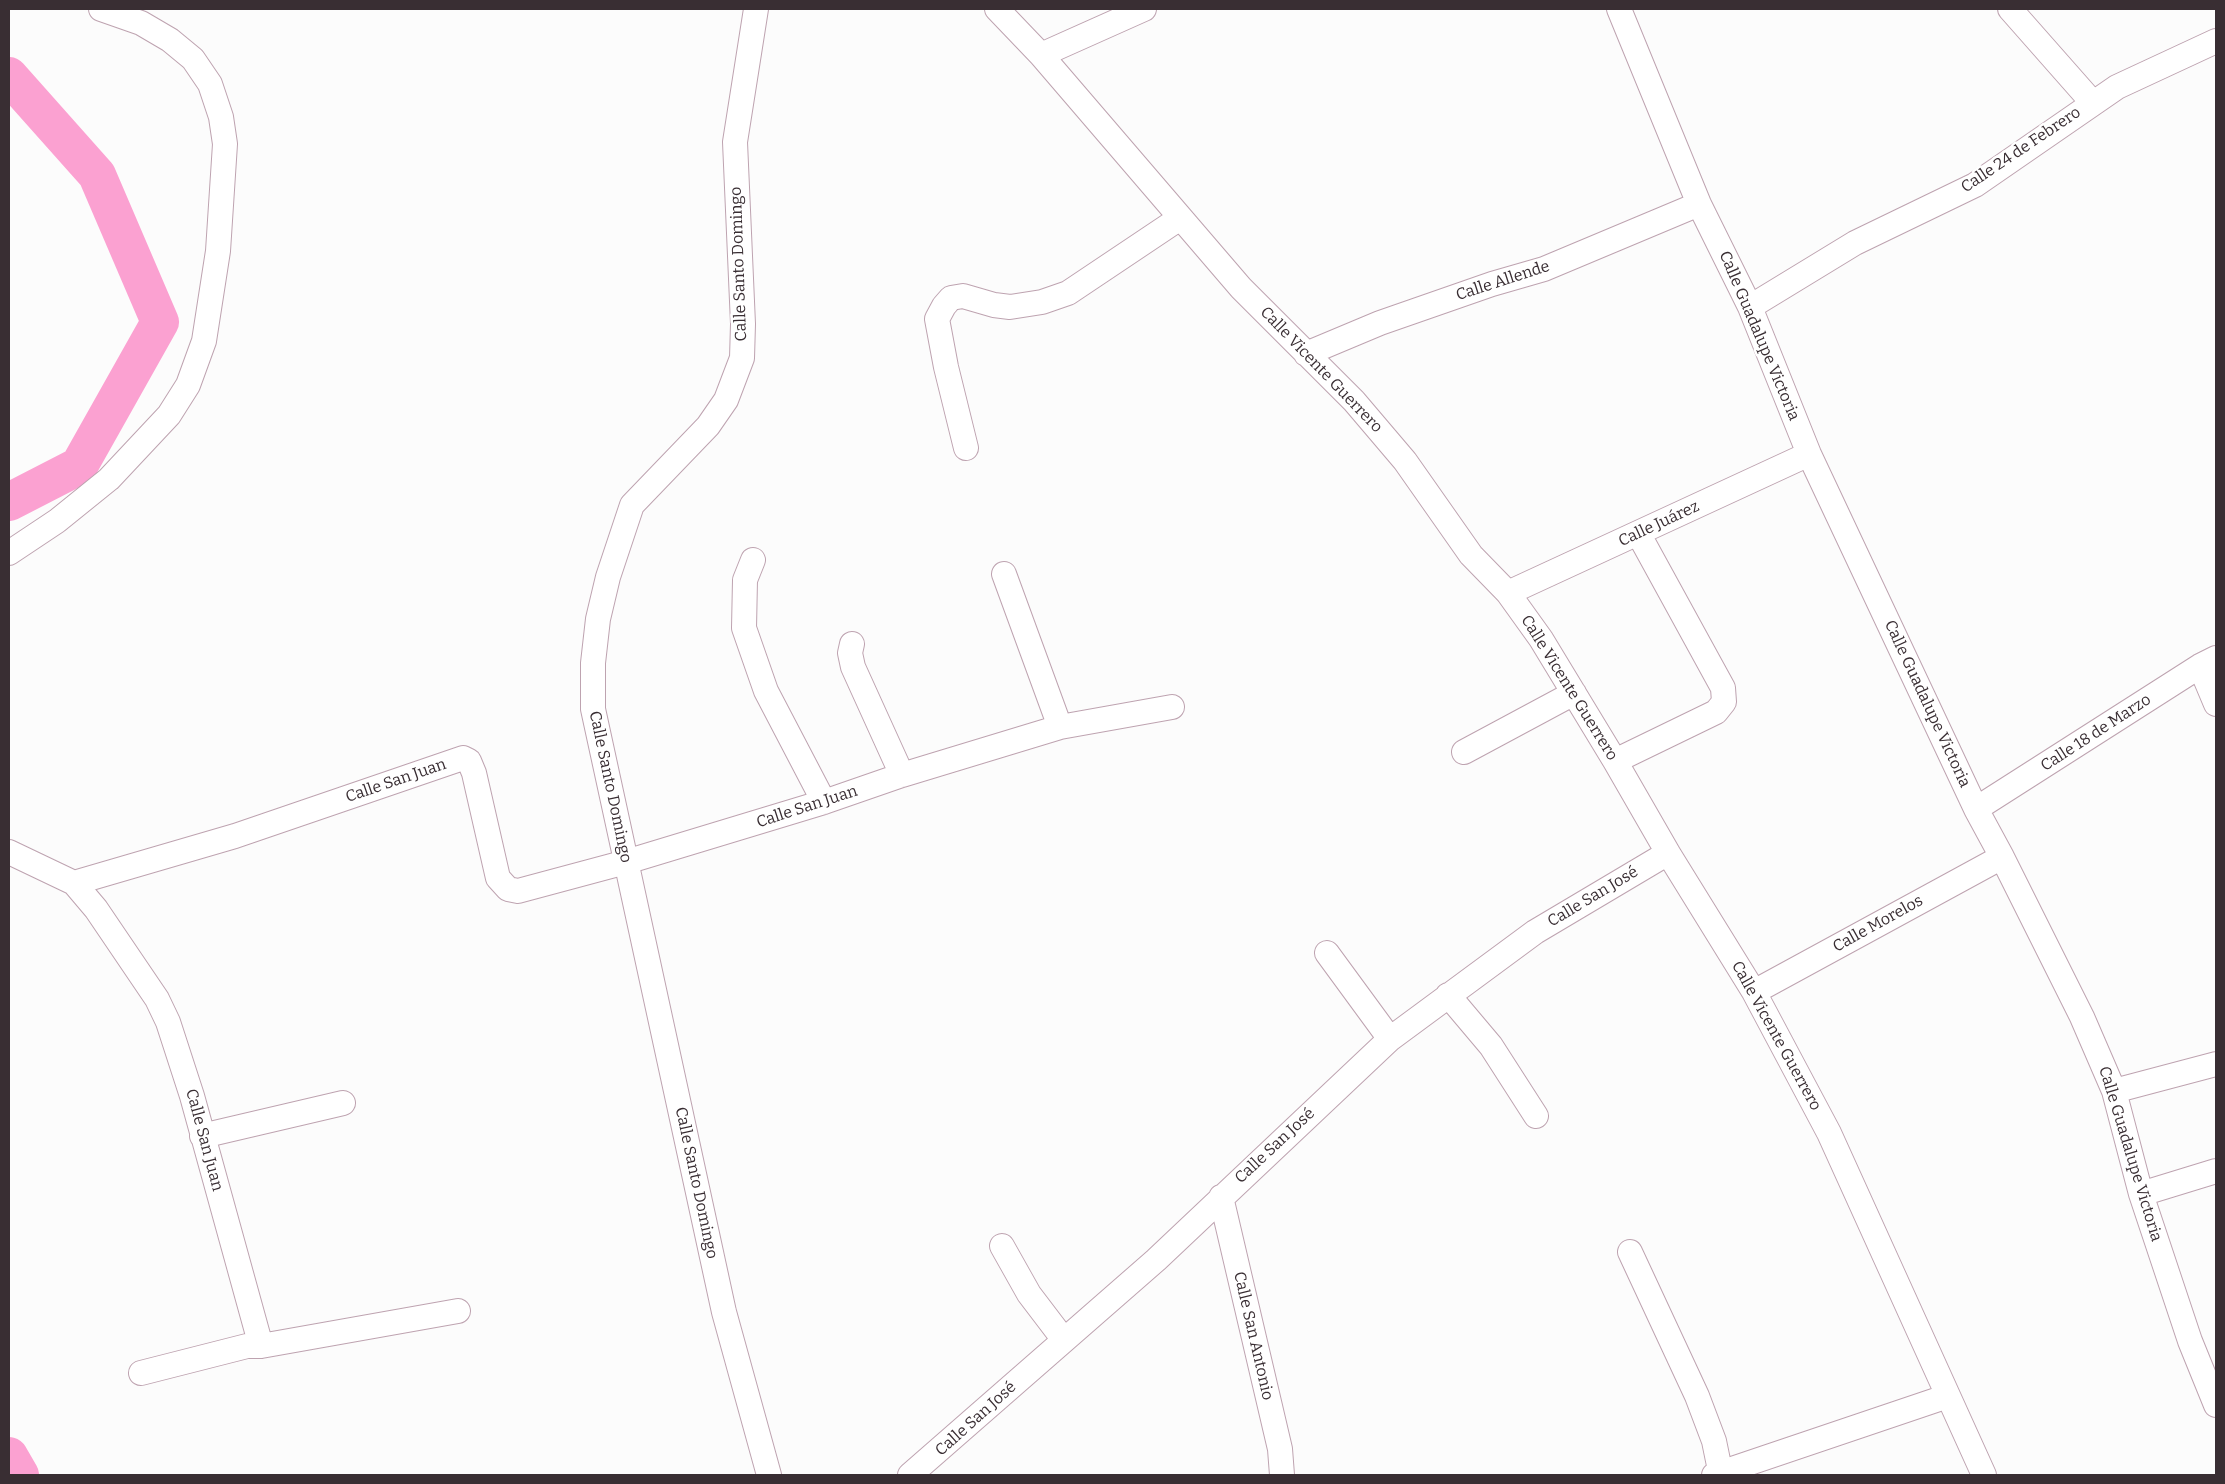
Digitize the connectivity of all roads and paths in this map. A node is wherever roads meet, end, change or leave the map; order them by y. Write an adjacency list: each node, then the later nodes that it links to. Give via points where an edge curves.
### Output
1 (101, 9): 17 (street, via 141,24 170,40 193,59 210,84 221,116 226,144 218,242 204,341 188,385 163,422 109,479 57,521)
2 (756, 9): 35 (street, Calle Santo Domingo, via 735,142 742,358 726,400 708,426 632,505 598,619 593,663 593,709)
3 (997, 9): 8 (street, Calle Vicente Guerrero)
4 (1144, 9): 8 (street)
5 (1619, 9): 10 (street, Calle Guadalupe Victoria)
6 (2010, 9): 9 (street)
7 (2216, 41): 9 (street, Calle 24 de Febrero, via 2117,86)
8 (1040, 55): 11 (street, Calle Vicente Guerrero)
9 (2092, 102): 12 (street, Calle 24 de Febrero, via 1975,185 1855,243)
10 (1699, 204): 12 (street, Calle Guadalupe Victoria); 13 (street, Calle Allende, via 1544,269 1380,323)
11 (1180, 218): 13 (street, Calle Vicente Guerrero, via 1241,288); 14 (street, via 1068,293 1042,302 1010,306 994,306 963,296 951,298 937,319)
12 (1750, 307): 15 (street, Calle Guadalupe Victoria)
13 (1306, 354): 20 (street, Calle Vicente Guerrero, via 1354,401 1405,461 1471,555)
14 (966, 448)
15 (1809, 454): 16 (street, Calle Juárez); 31 (street, Calle Guadalupe Victoria)
16 (1638, 533): 20 (street, Calle Juárez); 28 (street, via 1723,688 1724,702 1716,712)
17 (9, 553)
18 (753, 560): 30 (street, via 745,580 744,628 766,691)
19 (1004, 574): 26 (street)
20 (1508, 592): 23 (street, Calle Vicente Guerrero)
21 (852, 644): 29 (street, via 853,667)
22 (2208, 662): 24 (street); 31 (street, Calle 18 de Marzo)
23 (1574, 693): 27 (street); 28 (street, Calle Vicente Guerrero)
24 (2216, 704)
25 (1172, 707): 26 (street, Calle San Juan)
26 (1060, 727): 29 (street, Calle San Juan)
27 (1464, 752)
28 (1616, 761): 33 (street, Calle Vicente Guerrero)
29 (902, 775): 30 (street, Calle San Juan)
30 (824, 802): 35 (street, Calle San Juan)
31 (1976, 809): 34 (street, Calle Guadalupe Victoria)
32 (9, 852): 36 (street)
33 (1668, 853): 38 (street, Calle Vicente Guerrero); 39 (street, Calle San José, via 1535,932)
34 (2002, 857): 38 (street, Calle Morelos); 42 (street, Calle Guadalupe Victoria, via 2082,1017)
35 (626, 862): 36 (street, Calle San Juan, via 518,891 508,889 498,878 472,766 463,758 235,836); 58 (street, Calle Santo Domingo, via 724,1312)
36 (74, 883): 45 (street, Calle San Juan, via 96,909 157,999 179,1055)
37 (1327, 953): 40 (street)
38 (1754, 992): 55 (street, Calle Vicente Guerrero, via 1829,1133)
39 (1448, 995): 40 (street, Calle San José); 44 (street, via 1491,1046)
40 (1390, 1039): 48 (street, Calle San José)
41 (2216, 1064): 42 (street)
42 (2114, 1091): 47 (street, Calle Guadalupe Victoria)
43 (343, 1103): 45 (street)
44 (1536, 1116)
45 (202, 1136): 53 (street, Calle San Juan)
46 (2216, 1171): 47 (street)
47 (2141, 1194): 56 (street, Calle Guadalupe Victoria, via 2190,1340)
48 (1221, 1197): 52 (street, Calle San José, via 1156,1260); 60 (street, Calle San Antonio, via 1280,1449)
49 (1002, 1246): 52 (street, via 1029,1294)
50 (1630, 1252): 57 (street, via 1697,1396 1714,1441)
51 (458, 1311): 53 (street)
52 (1064, 1340): 59 (street, Calle San José)
53 (261, 1346): 54 (street, via 216,1353)
54 (142, 1373)
55 (1948, 1396): 57 (street); 61 (street, Calle Vicente Guerrero)
56 (2216, 1405)
57 (1719, 1474)
58 (769, 1475)
59 (910, 1475)
60 (1282, 1475)
61 (1984, 1475)

